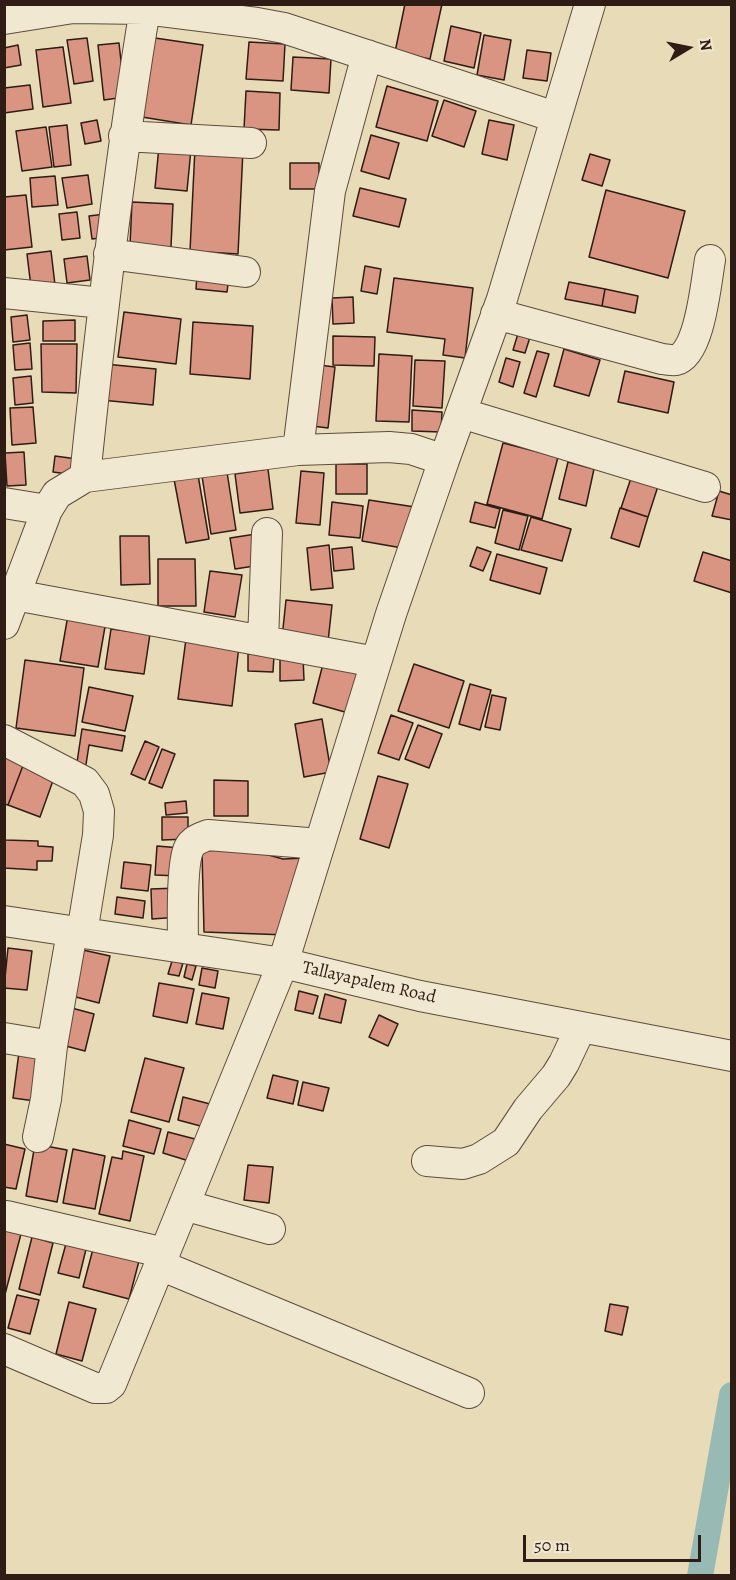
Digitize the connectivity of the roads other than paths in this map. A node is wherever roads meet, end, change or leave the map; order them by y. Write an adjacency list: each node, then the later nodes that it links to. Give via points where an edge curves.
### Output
1 (590, 4): 6 (street)
2 (73, 6): 3 (street); 4 (street)
3 (145, 9): 5 (street, via 275,27); 7 (street)
4 (8, 14)
5 (367, 55): 6 (street); 16 (street, via 330,191)
6 (555, 117): 14 (street)
7 (124, 136): 8 (street); 9 (street)
8 (251, 143)
9 (109, 254): 11 (street); 13 (street)
10 (710, 260): 14 (street, via 695,337 688,352 676,360)
11 (245, 272)
12 (4, 293): 13 (street)
13 (103, 303): 18 (street)
14 (496, 314): 15 (street)
15 (460, 413): 17 (street); 19 (street)
16 (297, 450): 17 (street, via 389,447 411,449); 18 (street)
17 (444, 460): 26 (street)
18 (85, 477): 21 (street, via 57,494)
19 (705, 487)
20 (4, 503): 21 (street)
21 (47, 510): 23 (street)
22 (267, 533): 25 (street)
23 (15, 595): 24 (street); 25 (street)
24 (4, 624)
25 (263, 641): 26 (street)
26 (376, 662): 28 (street)
27 (4, 740): 30 (street, via 85,782 94,794 99,811 98,835)
28 (320, 844): 31 (street, via 208,835 196,840 185,863); 32 (street)
29 (4, 921): 30 (street, Tallayapalem Road)
30 (77, 932): 31 (street, Tallayapalem Road); 35 (street)
31 (183, 948): 32 (street, Tallayapalem Road)
32 (283, 963): 33 (street, Tallayapalem Road, via 420,996); 39 (street)
33 (581, 1027): 36 (street, Tallayapalem Road); 38 (street, via 564,1063 506,1142 463,1164)
34 (4, 1038): 35 (street)
35 (52, 1046): 37 (street)
36 (732, 1056)
37 (38, 1137)
38 (427, 1161)
39 (184, 1205): 41 (street); 42 (street)
40 (7, 1216): 42 (street)
41 (270, 1229)
42 (162, 1259): 43 (street, via 106,1388 95,1388); 44 (street)
43 (4, 1348)
44 (469, 1393)

